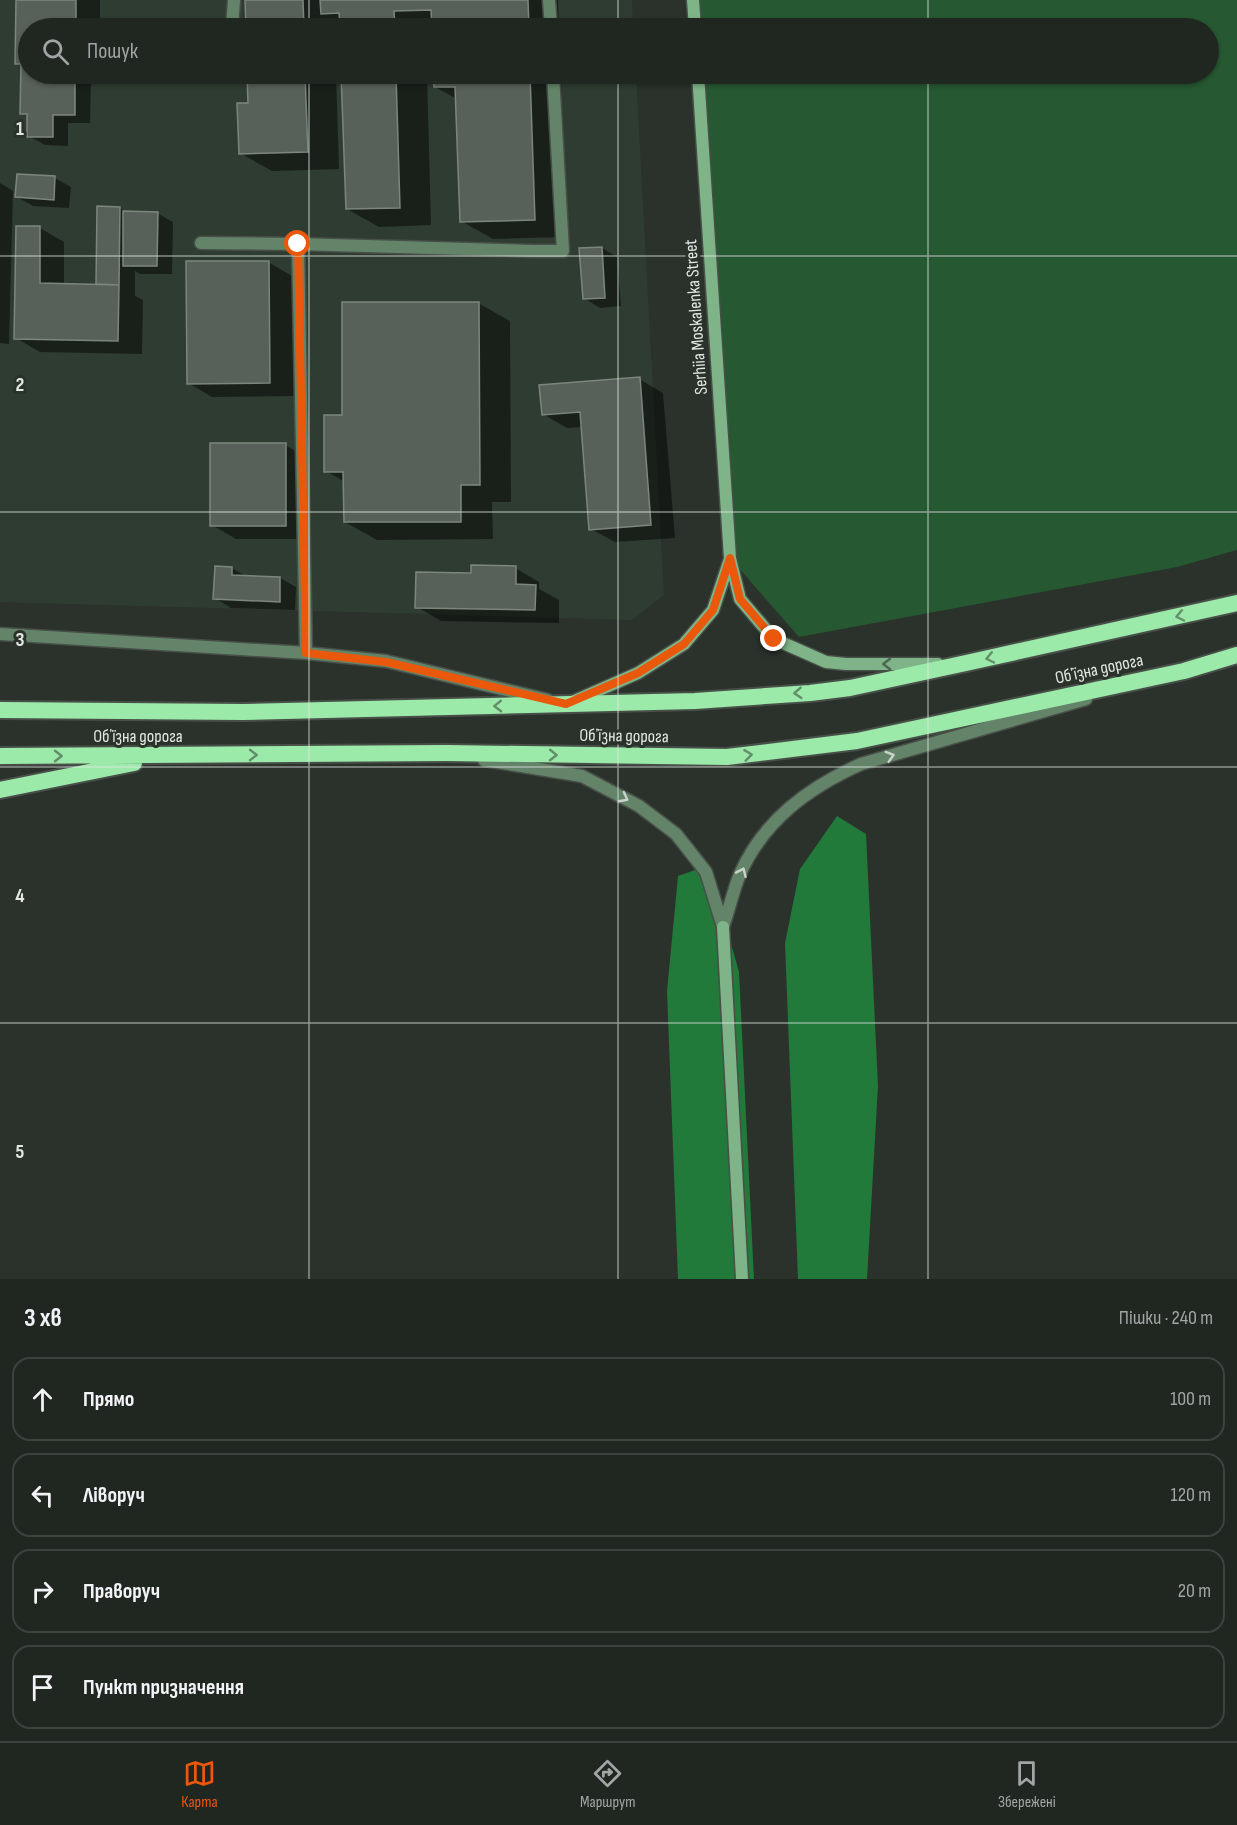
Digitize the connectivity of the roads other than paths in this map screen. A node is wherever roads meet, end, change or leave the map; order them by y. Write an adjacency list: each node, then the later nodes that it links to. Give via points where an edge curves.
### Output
1 (234, 0): 4 (street)
2 (549, 0): 5 (street)
3 (693, 0): 6 (main road)
4 (232, 18)
5 (550, 18)
6 (694, 18)
7 (554, 84): 10 (street, via 563,250)
8 (699, 84): 11 (main road, Serhiia Moskalenka Street)
9 (201, 243): 10 (street)
10 (298, 244): 14 (street)
11 (730, 558): 16 (main road, one-way to 11, via 826,662 784,644 774,639 740,599); 18 (main road, via 713,610 684,644 638,673)
12 (1232, 603): 16 (highway, Обʼїзна дорога, one-way to 16)
13 (0, 634): 14 (street)
14 (306, 653): 18 (street, via 386,662)
15 (1237, 655): 17 (highway, Обʼїзна дорога)
16 (966, 663): 18 (highway, Обʼїзна дорога, one-way to 18, via 810,693)
17 (1184, 671): 20 (highway, Обʼїзна дорога, one-way to 17, via 727,757 857,741); 24 (street, one-way to 17, via 740,874 758,841 786,809 830,778 861,764)
18 (566, 704): 19 (highway, Обʼїзна дорога, one-way to 19, via 243,712)
19 (0, 710)
20 (447, 753): 22 (highway, Обʼїзна дорога, one-way to 20); 24 (street, one-way to 24, via 582,776 639,806 676,834 706,872)
21 (0, 756): 22 (highway, Обʼїзна дорога, one-way to 22)
22 (170, 756): 23 (highway)
23 (0, 790)
24 (723, 927): 25 (main road)
25 (742, 1279)

